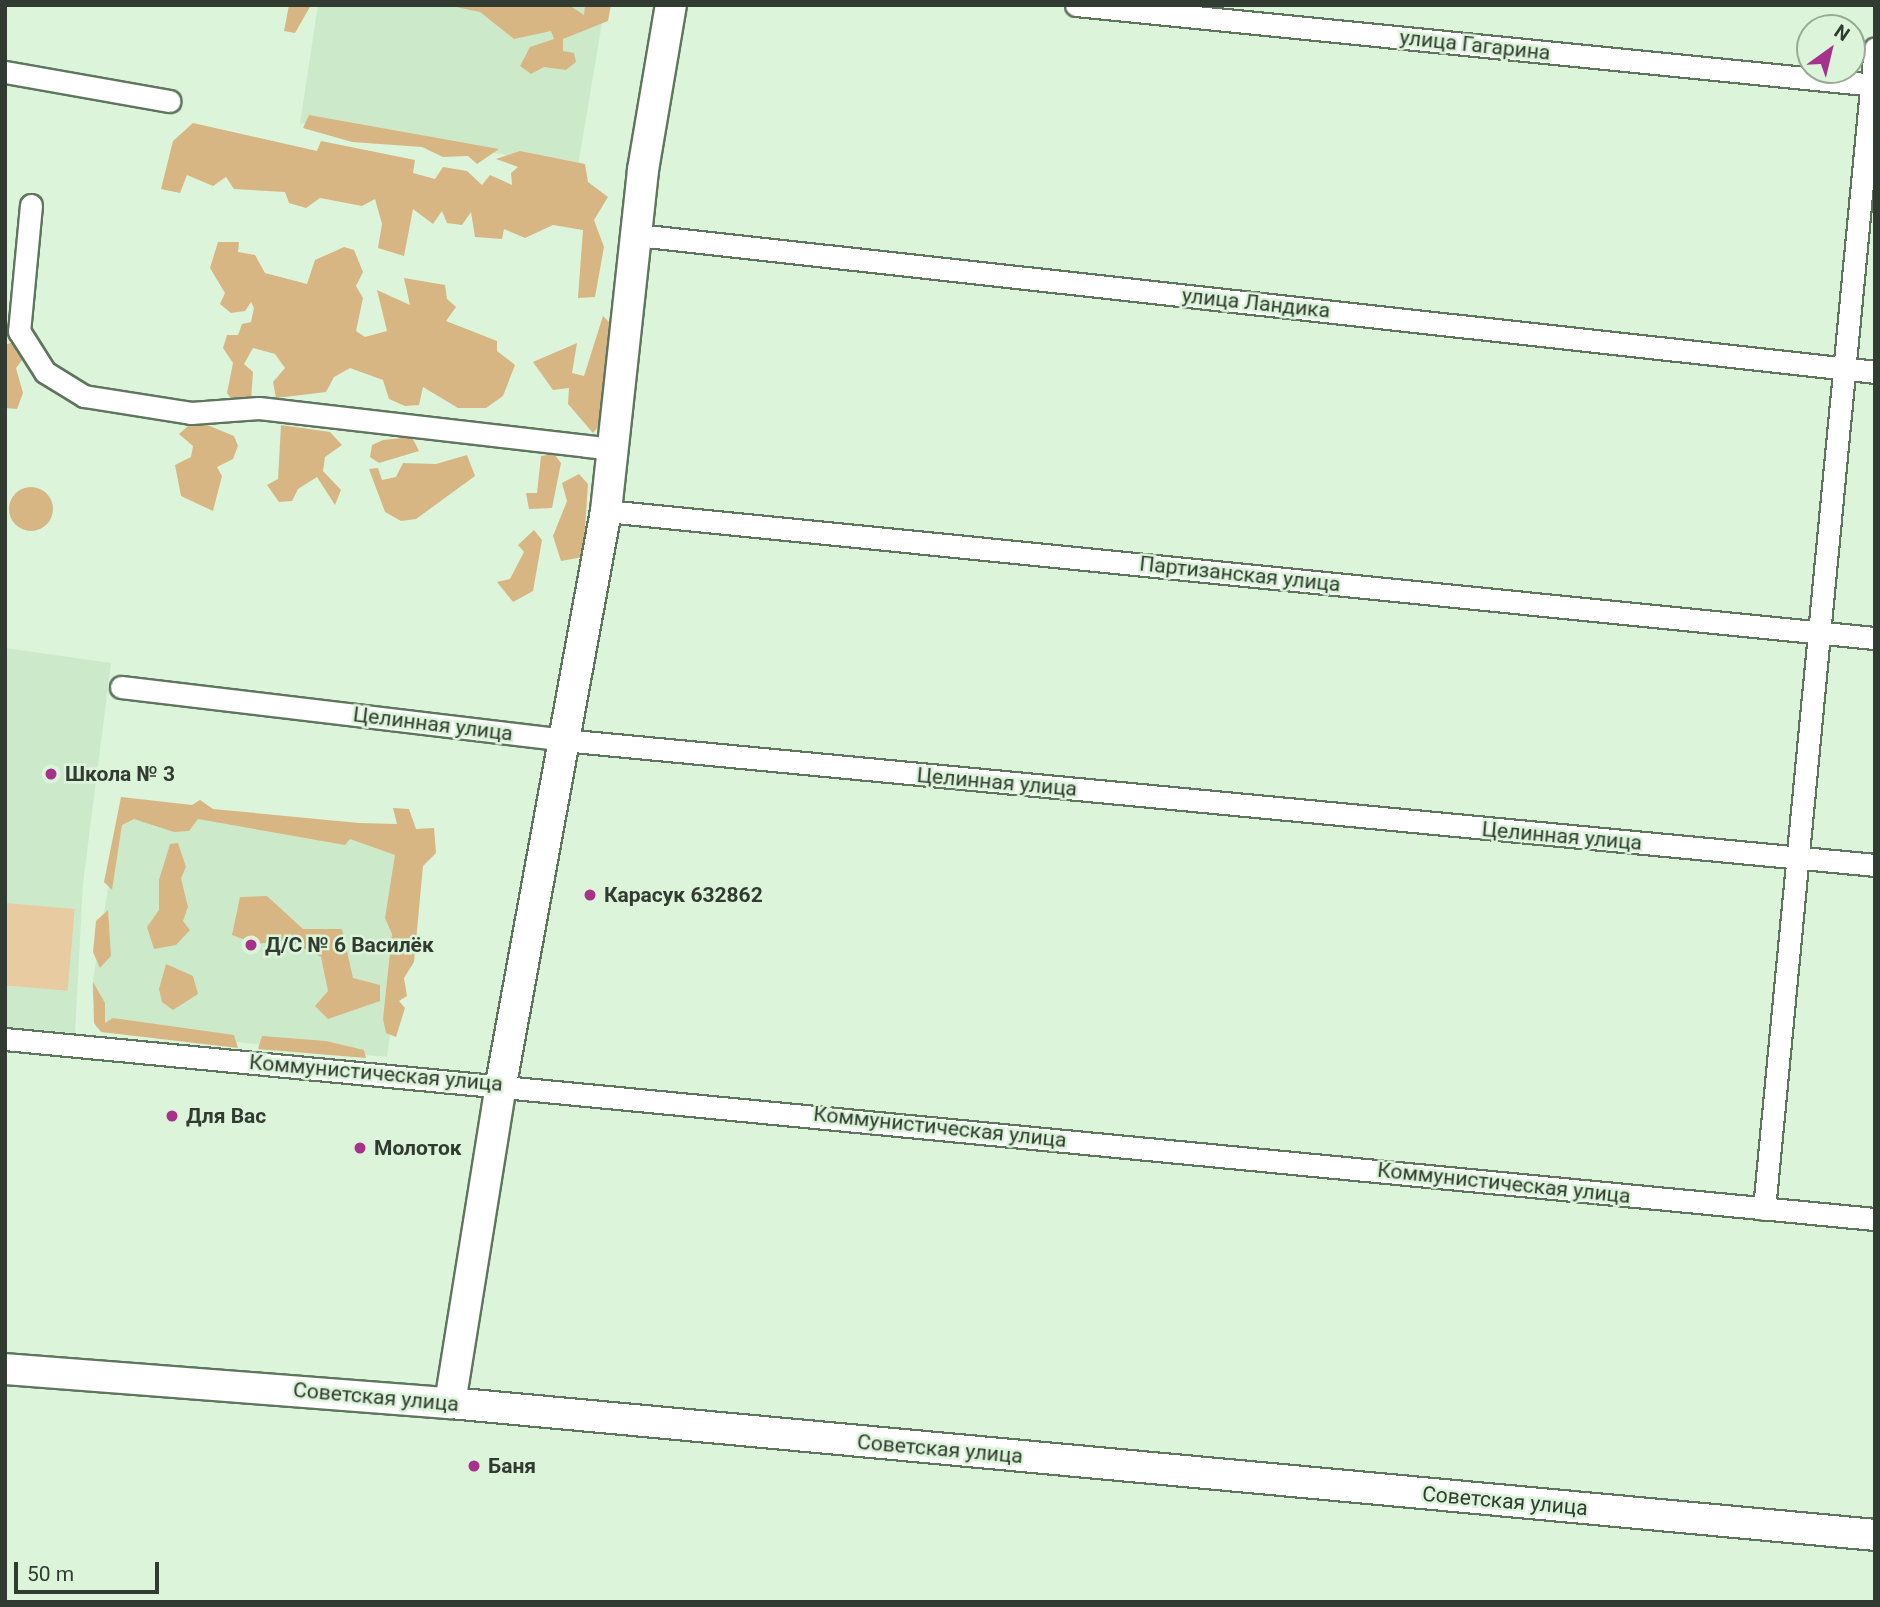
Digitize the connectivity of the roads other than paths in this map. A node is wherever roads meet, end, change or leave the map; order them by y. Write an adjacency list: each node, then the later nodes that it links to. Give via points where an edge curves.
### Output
1 (670, 5): 8 (street)
2 (1076, 5): 5 (street, улица Гагарина)
3 (1875, 48): 5 (street)
4 (5, 72): 6 (street)
5 (1873, 85): 9 (street)
6 (169, 101)
7 (31, 205): 11 (street, via 19,331 45,372 84,396 191,413 258,408)
8 (637, 235): 9 (street, улица Ландика); 11 (street)
9 (1844, 368): 10 (street, улица Ландика); 13 (street)
10 (1875, 372)
11 (613, 449): 12 (street)
12 (606, 511): 13 (street, Партизанская улица); 16 (street)
13 (1819, 632): 14 (street, Партизанская улица); 17 (street)
14 (1875, 638)
15 (121, 687): 16 (street, Целинная улица)
16 (563, 740): 17 (street, Целинная улица); 20 (street)
17 (1797, 858): 18 (street, Целинная улица); 21 (street)
18 (1875, 865)
19 (5, 1039): 20 (street, Коммунистическая улица)
20 (500, 1084): 21 (street, Коммунистическая улица); 24 (street)
21 (1763, 1209): 22 (street, Коммунистическая улица)
22 (1875, 1219)
23 (5, 1369): 24 (street, Советская улица)
24 (450, 1403): 25 (street, Советская улица)
25 (1875, 1535)

